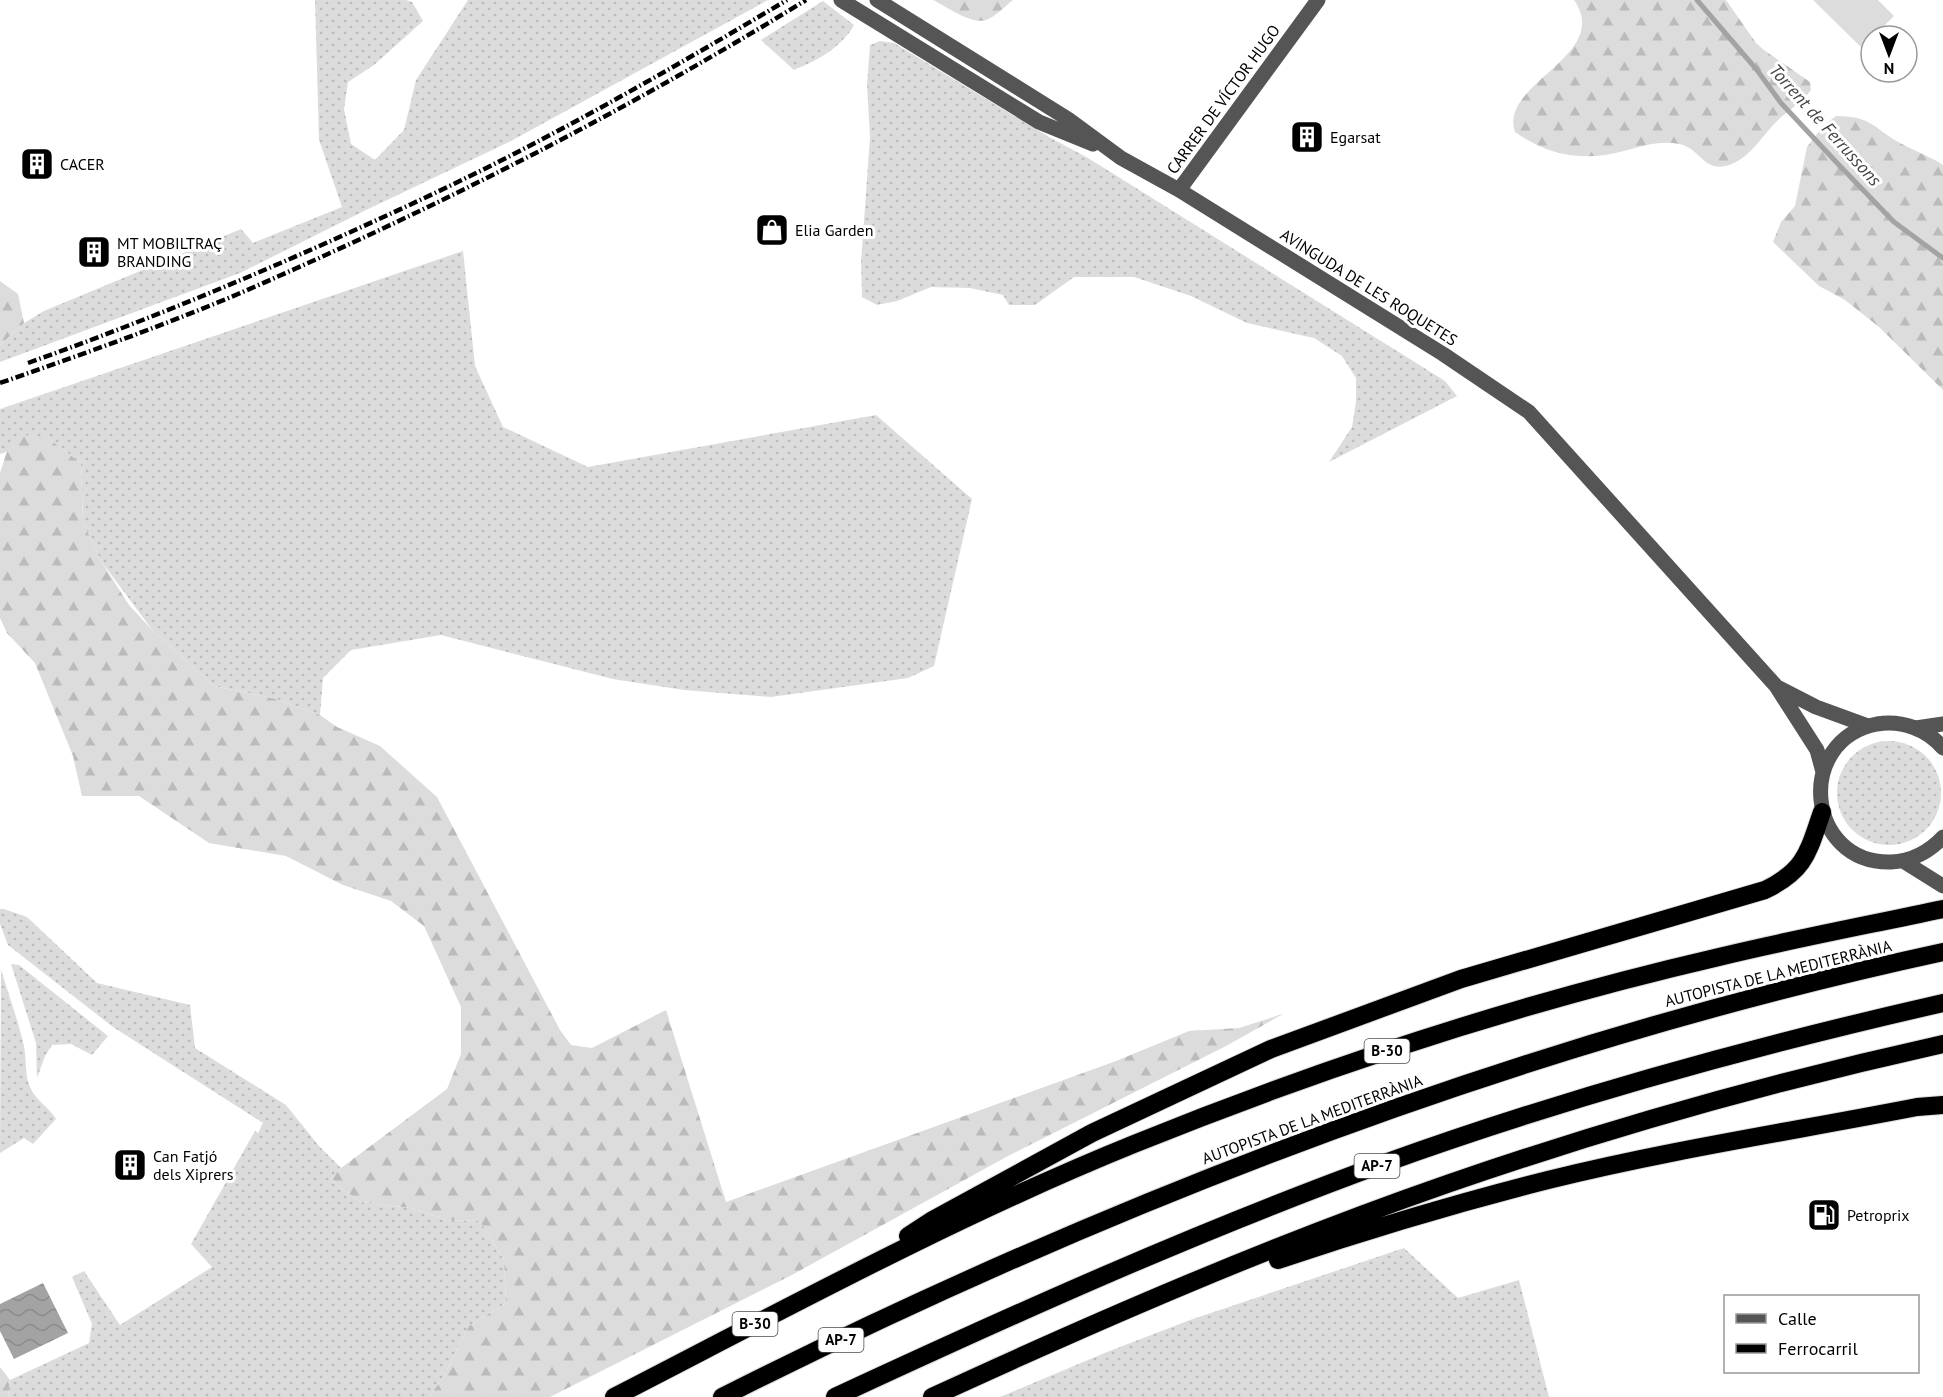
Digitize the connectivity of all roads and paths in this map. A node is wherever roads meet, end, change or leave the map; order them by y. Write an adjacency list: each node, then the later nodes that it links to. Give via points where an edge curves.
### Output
1 (842, 0): 4 (street, via 1039,122)
2 (877, 0): 4 (street, AVINGUDA DE LES ROQUETES, via 1068,119)
3 (1318, 0): 5 (street, CARRER DE VÍCTOR HUGO)
4 (1112, 152): 5 (street, AVINGUDA DE LES ROQUETES)
5 (1179, 190): 6 (street, AVINGUDA DE LES ROQUETES, via 1529,412)
6 (1776, 686): 8 (street, AVINGUDA DE LES ROQUETES, via 1816,707); 11 (street, AVINGUDA DE LES ROQUETES, via 1817,750)
7 (1943, 724): 9 (street)
8 (1868, 726): 9 (street, via 1888,723); 11 (street, via 1842,741)
9 (1916, 728): 10 (street)
10 (1943, 748)
11 (1823, 772): 12 (street)
12 (1822, 812): 14 (street, via 1834,835 1853,852 1877,861); 21 (highway, via 1802,863 1765,890 1461,979 1271,1049 1092,1133 931,1221)
13 (1943, 837): 14 (street, via 1927,851)
14 (1903, 861): 15 (street)
15 (1943, 886)
16 (1943, 909): 21 (highway, B-30, via 1718,957 1534,1005 1379,1053 1123,1149)
17 (1943, 952): 24 (highway, AUTOPISTA DE LA MEDITERRÀNIA / AP-7, via 1639,1029 1316,1136 1055,1242)
18 (1943, 1003): 25 (highway, AP-7, via 1603,1091 1387,1162 1165,1249)
19 (1943, 1044): 22 (highway, via 1738,1094 1556,1147 1352,1218)
20 (1943, 1105): 22 (highway, via 1548,1180 1325,1244)
21 (858, 1272): 23 (highway, B-30)
22 (1109, 1317): 26 (highway)
23 (614, 1397)
24 (722, 1397)
25 (835, 1397)
26 (932, 1397)

